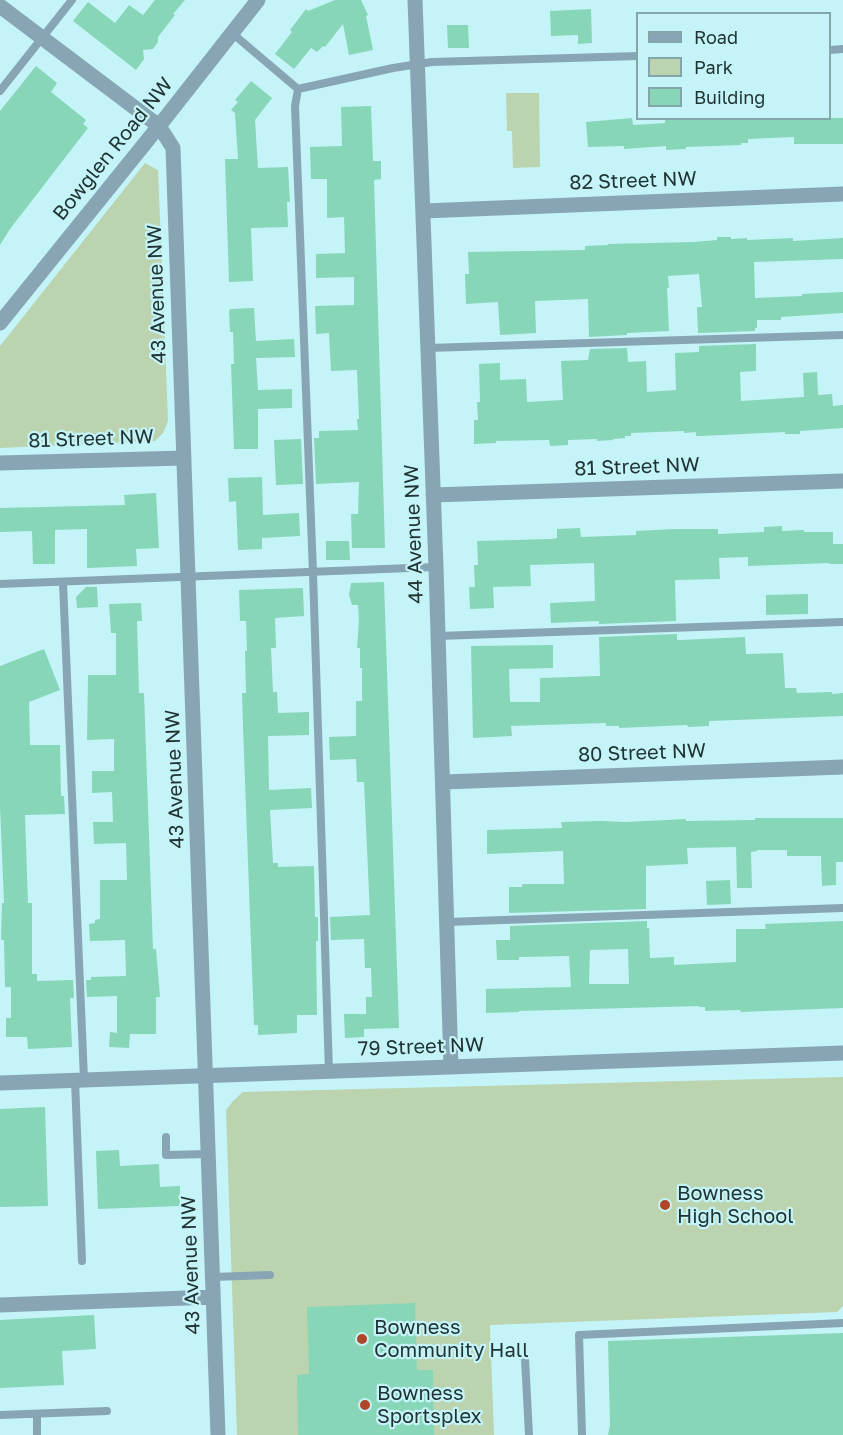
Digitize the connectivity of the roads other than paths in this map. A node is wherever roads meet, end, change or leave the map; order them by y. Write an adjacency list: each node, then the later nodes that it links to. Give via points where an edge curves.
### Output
1 (72, 0): 6 (lane)
2 (258, 0): 5 (street, Bowglen Road NW)
3 (415, 0): 8 (street, 44 Avenue NW)
4 (0, 6): 6 (street)
5 (232, 33): 9 (lane); 11 (street, Bowglen Road NW)
6 (41, 39): 10 (lane); 11 (street)
7 (636, 56): 8 (lane)
8 (417, 64): 9 (lane); 13 (street, 44 Avenue NW)
9 (298, 89): 22 (lane, via 295,106)
10 (0, 91)
11 (159, 126): 14 (street, Bowglen Road NW); 17 (street, 43 Avenue NW, via 173,148)
12 (843, 194): 13 (street, 82 Street NW)
13 (424, 211): 16 (street, 44 Avenue NW)
14 (0, 323)
15 (843, 335): 16 (lane)
16 (428, 348): 20 (street, 44 Avenue NW)
17 (184, 458): 18 (street, 81 Street NW); 23 (street, 43 Avenue NW)
18 (0, 463)
19 (843, 481): 20 (street, 81 Street NW)
20 (433, 495): 21 (street, 44 Avenue NW)
21 (436, 567): 22 (lane); 27 (street, 44 Avenue NW)
22 (313, 573): 23 (lane); 34 (lane)
23 (189, 577): 24 (lane); 35 (street, 43 Avenue NW)
24 (63, 583): 25 (lane); 36 (lane)
25 (0, 585)
26 (843, 622): 27 (lane)
27 (438, 636): 29 (street, 44 Avenue NW)
28 (843, 767): 29 (street, 80 Street NW)
29 (444, 782): 31 (street, 44 Avenue NW)
30 (843, 908): 31 (lane)
31 (447, 922): 33 (street, 44 Avenue NW)
32 (843, 1053): 33 (street, 79 Street NW)
33 (451, 1067): 34 (street, 79 Street NW)
34 (329, 1072): 35 (street, 79 Street NW)
35 (206, 1076): 36 (street, 79 Street NW); 39 (street, 43 Avenue NW)
36 (80, 1080): 37 (street, 79 Street NW); 40 (lane)
37 (0, 1083)
38 (166, 1137): 39 (lane, via 166,1155)
39 (209, 1154): 42 (street, 43 Avenue NW)
40 (82, 1262)
41 (270, 1275): 42 (lane)
42 (213, 1277): 43 (street, 43 Avenue NW)
43 (213, 1297): 44 (street); 51 (street, 43 Avenue NW)
44 (0, 1305)
45 (843, 1323): 53 (lane, via 579,1335)
46 (525, 1359): 52 (lane)
47 (106, 1411): 48 (lane)
48 (37, 1414): 49 (lane); 50 (lane)
49 (0, 1415)
50 (38, 1435)
51 (218, 1435)
52 (530, 1435)
53 (582, 1435)

